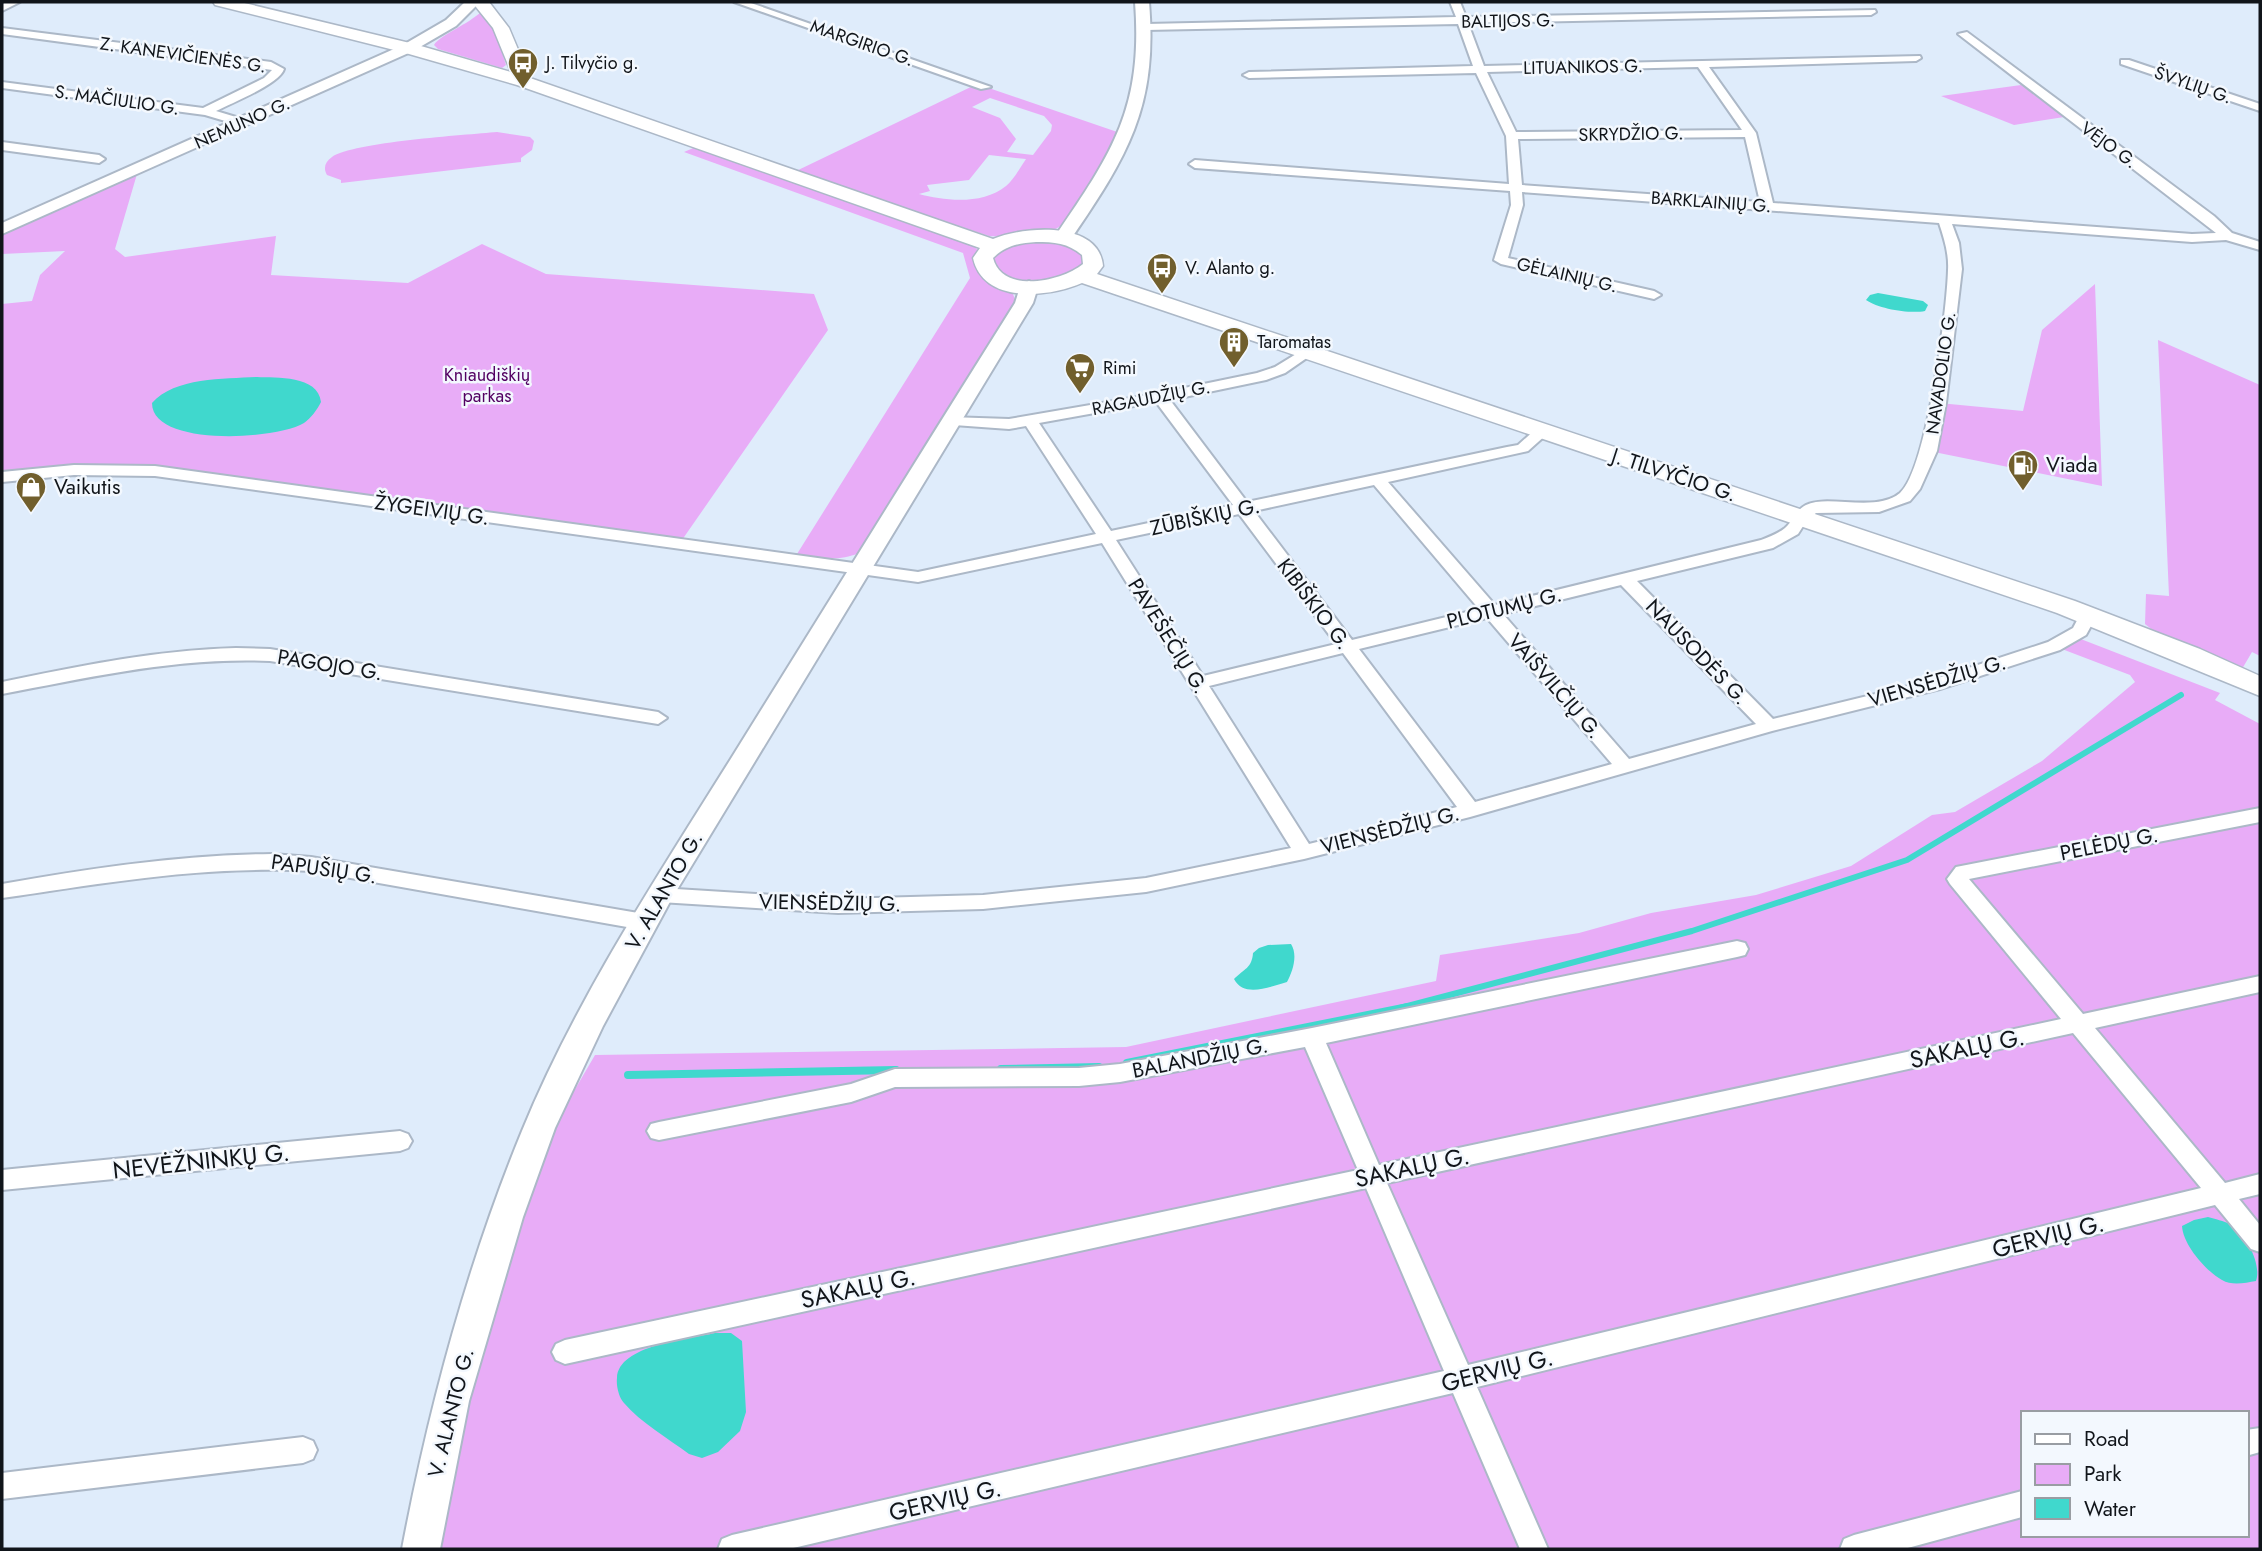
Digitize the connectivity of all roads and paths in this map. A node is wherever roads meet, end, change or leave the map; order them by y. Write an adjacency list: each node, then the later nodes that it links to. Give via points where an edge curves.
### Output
1 (15, 2): 9 (street)
2 (221, 2): 15 (main road)
3 (457, 2): 15 (main road, NEMUNO G.)
4 (473, 2): 15 (main road, NEMUNO G., via 451,23)
5 (480, 2): 21 (main road, via 501,26)
6 (739, 2): 23 (street, MARGIRIO G.)
7 (1142, 2): 12 (main road)
8 (1455, 2): 11 (street, GĖLAINIŲ G.)
9 (2, 8)
10 (1871, 12): 11 (street, BALTIJOS G.)
11 (1465, 22): 12 (street, BALTIJOS G.); 19 (street, GĖLAINIŲ G.)
12 (1146, 27): 38 (main road, via 1145,74 1131,122 1097,188)
13 (2, 31): 25 (street, Z. KANEVIČIENĖS G., via 278,69 277,74)
14 (1963, 34): 37 (street, VĖJO G.)
15 (401, 46): 21 (main road); 26 (main road, NEMUNO G.); 36 (main road, NEMUNO G.)
16 (1916, 58): 18 (street, LITUANIKOS G.)
17 (2125, 62): 24 (street, ŠVYLIŲ G.)
18 (1702, 64): 19 (street, LITUANIKOS G.); 27 (street)
19 (1480, 69): 20 (street, LITUANIKOS G.); 28 (street, GĖLAINIŲ G.)
20 (1249, 75)
21 (523, 81): 39 (main road)
22 (2, 85): 25 (street, S. MAČIULIO G.)
23 (985, 87)
24 (2260, 108)
25 (205, 112): 26 (street, S. MAČIULIO G.)
26 (232, 119): 35 (main road, NEMUNO G.)
27 (1750, 133): 28 (street, SKRYDŽIO G.); 33 (street)
28 (1512, 136): 32 (street, GĖLAINIŲ G.)
29 (2, 146): 30 (street)
30 (99, 159)
31 (1195, 164): 32 (street, BARKLAINIŲ G.)
32 (1516, 187): 33 (street, BARKLAINIŲ G.); 43 (street, GĖLAINIŲ G., via 1517,205 1501,260)
33 (1767, 206): 34 (street, BARKLAINIŲ G.)
34 (1944, 219): 37 (street, BARKLAINIŲ G., via 2192,238); 52 (street, NAVADOLIO G., via 1955,269 1929,451 1912,489 1891,504 1822,506)
35 (2, 220)
36 (2, 229)
37 (2227, 236): 40 (street, VĖJO G.)
38 (1063, 238): 39 (main road, via 1026,236); 41 (main road, via 1092,254 1093,266)
39 (994, 246): 42 (main road, via 983,258 985,271 1002,282)
40 (2260, 246)
41 (1083, 276): 42 (main road, via 1059,285); 44 (main road, J. TILVYČIO G.)
42 (1029, 287): 46 (main road, V. ALANTO G., via 1024,303)
43 (1654, 295)
44 (1306, 352): 45 (street, RAGAUDŽIŲ G., via 1261,377); 48 (main road, J. TILVYČIO G.)
45 (1160, 397): 47 (street, RAGAUDŽIŲ G.); 51 (street, KIBIŠKIO G.)
46 (954, 420): 47 (street, RAGAUDŽIŲ G.); 54 (main road, V. ALANTO G.)
47 (1031, 422): 53 (street, PAVEŠEČIŲ G.)
48 (1542, 431): 50 (street, ZŪBIŠKIŲ G., via 1515,450); 52 (main road, J. TILVYČIO G.)
49 (2, 477): 54 (street, ŽYGEIVIŲ G., via 74,470 155,471)
50 (1377, 479): 51 (street, ZŪBIŠKIŲ G.); 56 (street, VAIŠVILČIŲ G.)
51 (1244, 509): 53 (street, ZŪBIŠKIŲ G.); 58 (street, KIBIŠKIO G.)
52 (1801, 517): 55 (street, PLOTUMŲ G., via 1793,531 1767,544); 57 (main road, J. TILVYČIO G.)
53 (1107, 538): 54 (street, ZŪBIŠKIŲ G., via 918,578); 59 (street, PAVEŠEČIŲ G.)
54 (861, 569): 69 (main road, V. ALANTO G.)
55 (1624, 578): 56 (street, PLOTUMŲ G.); 63 (street, NAUSODĖS G.)
56 (1489, 611): 58 (street, PLOTUMŲ G.); 64 (street, VAIŠVILČIŲ G.)
57 (2088, 615): 60 (main road, J. TILVYČIO G.); 63 (street, VIENSĖDŽIŲ G., via 2080,631 2054,646 1934,685)
58 (1345, 646): 59 (street, PLOTUMŲ G.); 65 (street, KIBIŠKIO G.)
59 (1197, 683): 67 (street, PAVEŠEČIŲ G.)
60 (2260, 687)
61 (2, 688): 62 (street, PAGOJO G., via 152,659 232,652)
62 (657, 718)
63 (1769, 726): 64 (street, VIENSĖDŽIŲ G.)
64 (1624, 766): 65 (street, VIENSĖDŽIŲ G.)
65 (1470, 810): 67 (street, VIENSĖDŽIŲ G.)
66 (2260, 815): 73 (street, PELĖDŲ G., via 1959,875 1958,883)
67 (1304, 852): 69 (street, VIENSĖDŽIŲ G., via 1146,884 983,902 838,906)
68 (2, 891): 70 (street, PAPUŠIŲ G., via 174,866 272,860)
69 (660, 895): 70 (main road, V. ALANTO G.)
70 (644, 922): 87 (main road, V. ALANTO G., via 539,1128 506,1217 451,1401)
71 (1737, 949): 74 (street, BALANDŽIŲ G.)
72 (2260, 984): 73 (street, SAKALŲ G.)
73 (2078, 1024): 77 (street, SAKALŲ G.); 80 (street)
74 (1312, 1037): 75 (street, BALANDŽIŲ G., via 1120,1073 895,1078 851,1093); 77 (street)
75 (659, 1130)
76 (400, 1141): 78 (street, NEVĖŽNINKŲ G.)
77 (1371, 1175): 82 (street, SAKALŲ G.); 83 (street)
78 (2, 1180)
79 (2260, 1184): 80 (street, GERVIŲ G.)
80 (2220, 1194): 81 (street); 83 (street, GERVIŲ G.)
81 (2260, 1242)
82 (565, 1352)
83 (1461, 1379): 88 (street, GERVIŲ G.); 89 (street)
84 (303, 1450): 85 (street)
85 (2, 1486)
86 (2021, 1504): 90 (street)
87 (421, 1549)
88 (732, 1549)
89 (1534, 1549)
90 (1854, 1549)

